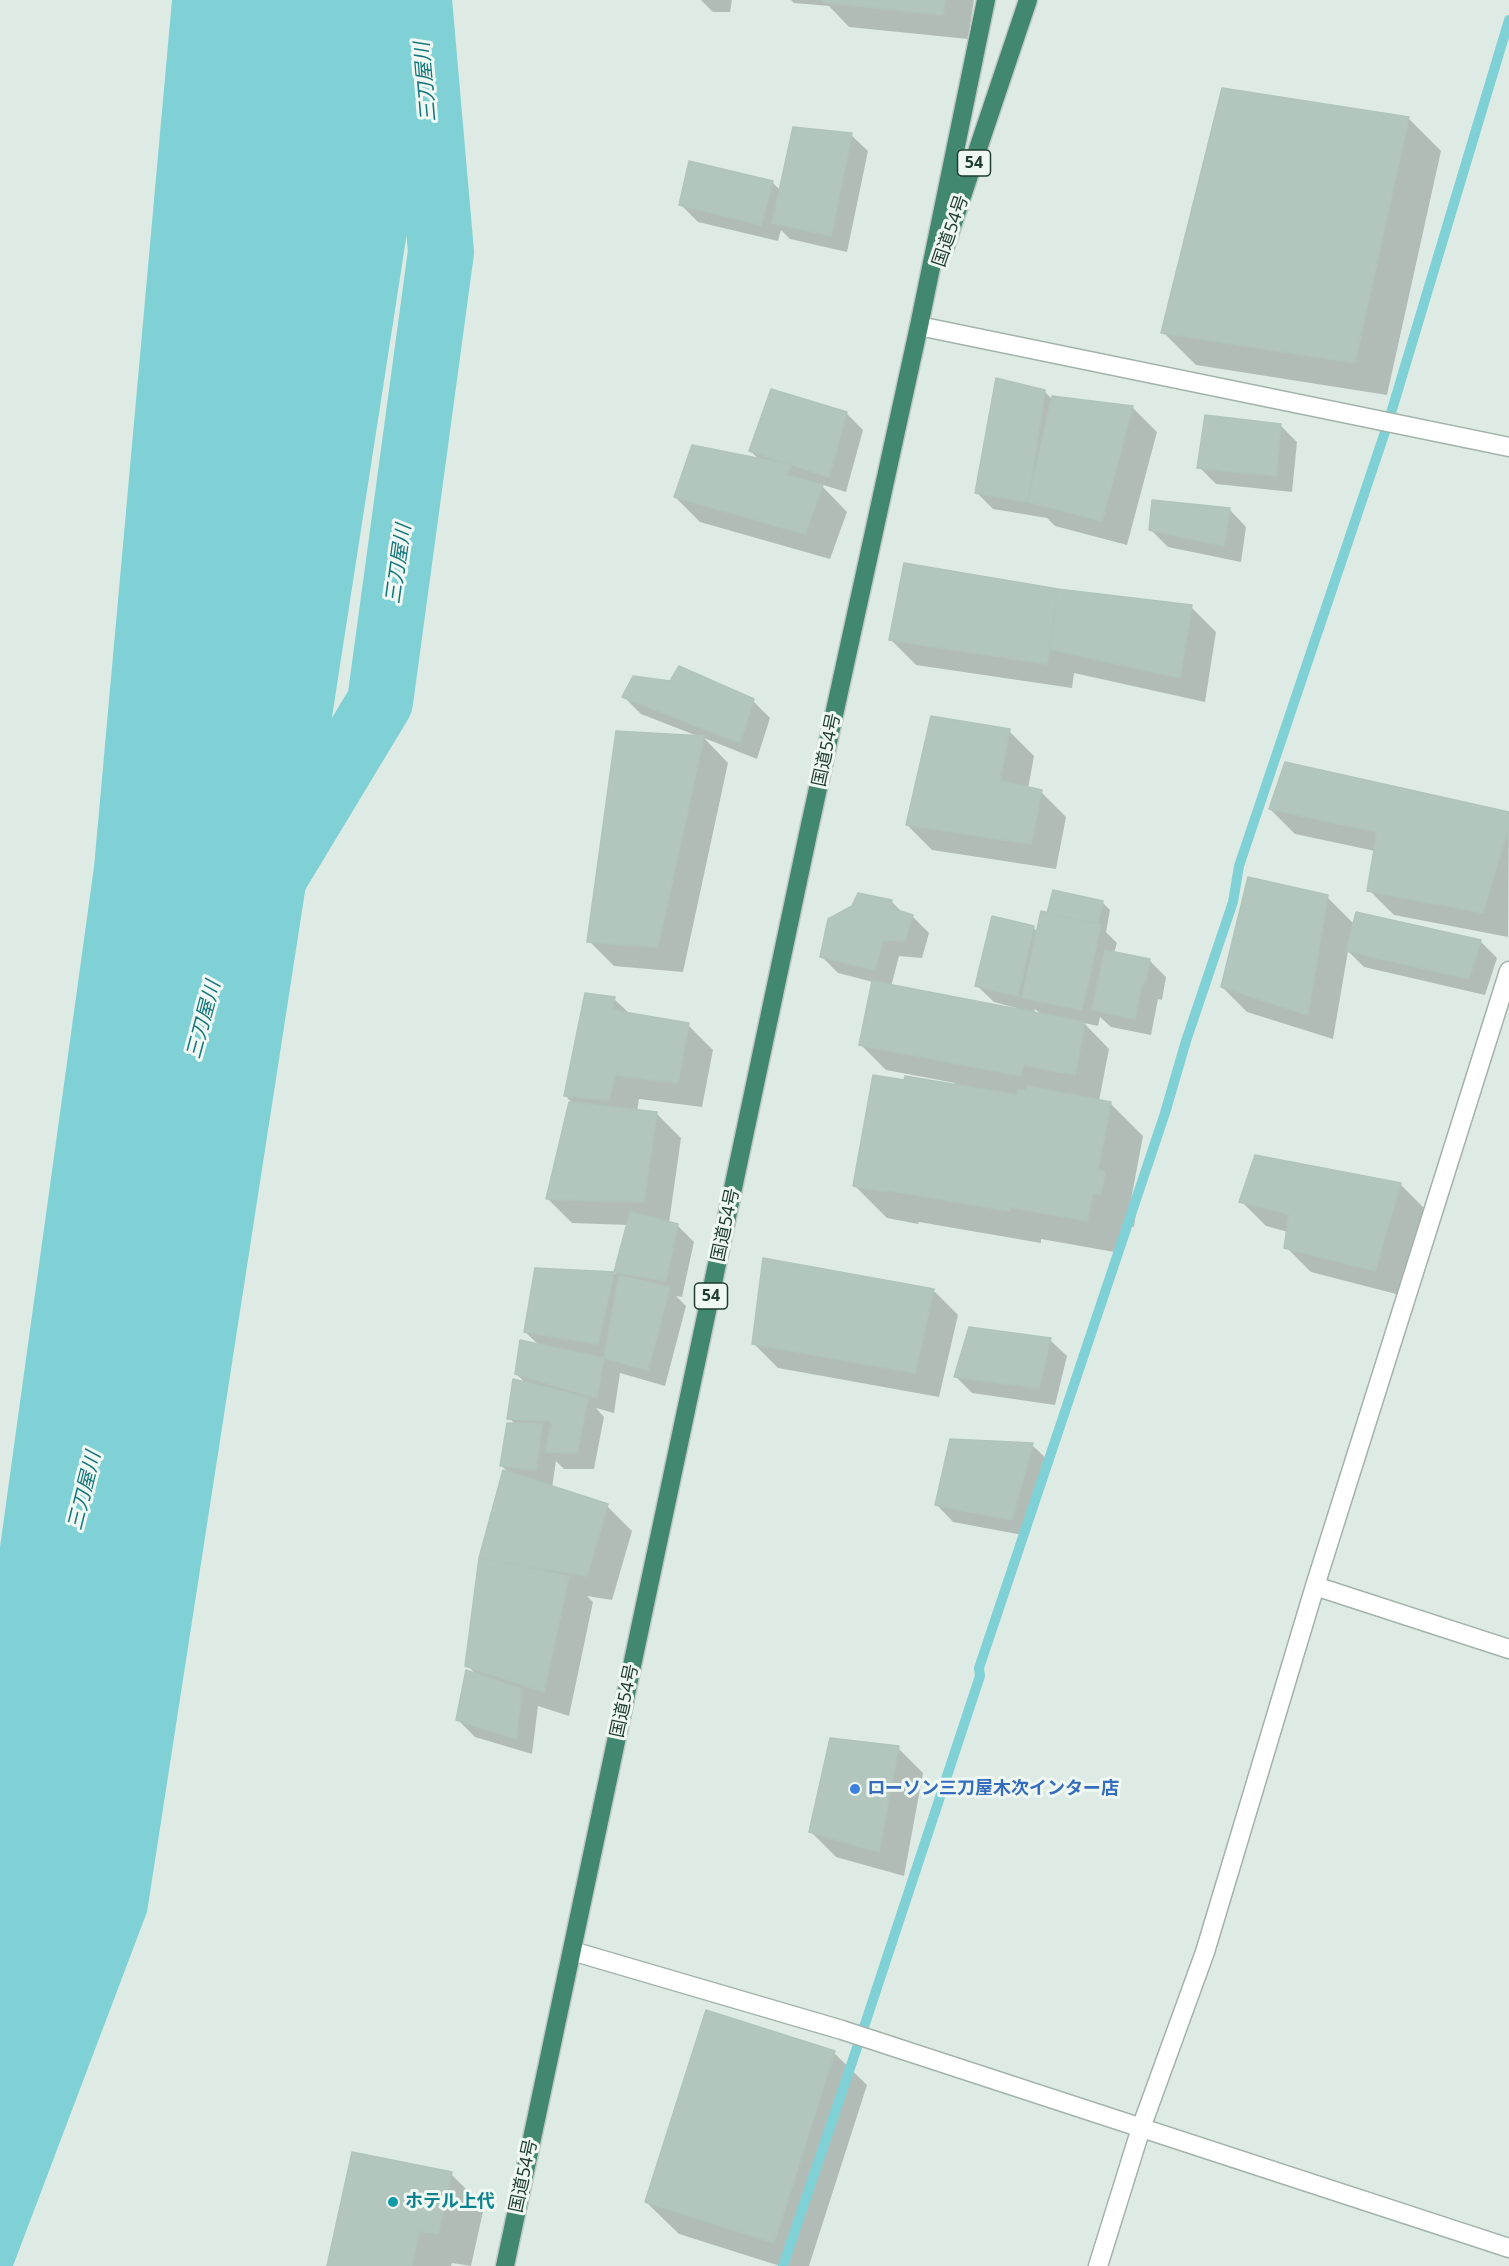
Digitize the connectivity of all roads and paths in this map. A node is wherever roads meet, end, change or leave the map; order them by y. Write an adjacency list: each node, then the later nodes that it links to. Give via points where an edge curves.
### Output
1 (986, 0): 3 (highway, 国道54号 / 54)
2 (1028, 0): 3 (highway, 国道54号 / 54)
3 (919, 326): 4 (street); 8 (highway, 国道54号 / 54)
4 (1509, 447)
5 (1509, 971): 6 (street)
6 (1314, 1586): 7 (street); 9 (street, via 1205,1952)
7 (1509, 1649)
8 (572, 1951): 9 (street, via 842,2030); 11 (highway, 国道54号 / 54)
9 (1141, 2128): 10 (street); 12 (street)
10 (1509, 2248)
11 (505, 2266)
12 (1098, 2266)

